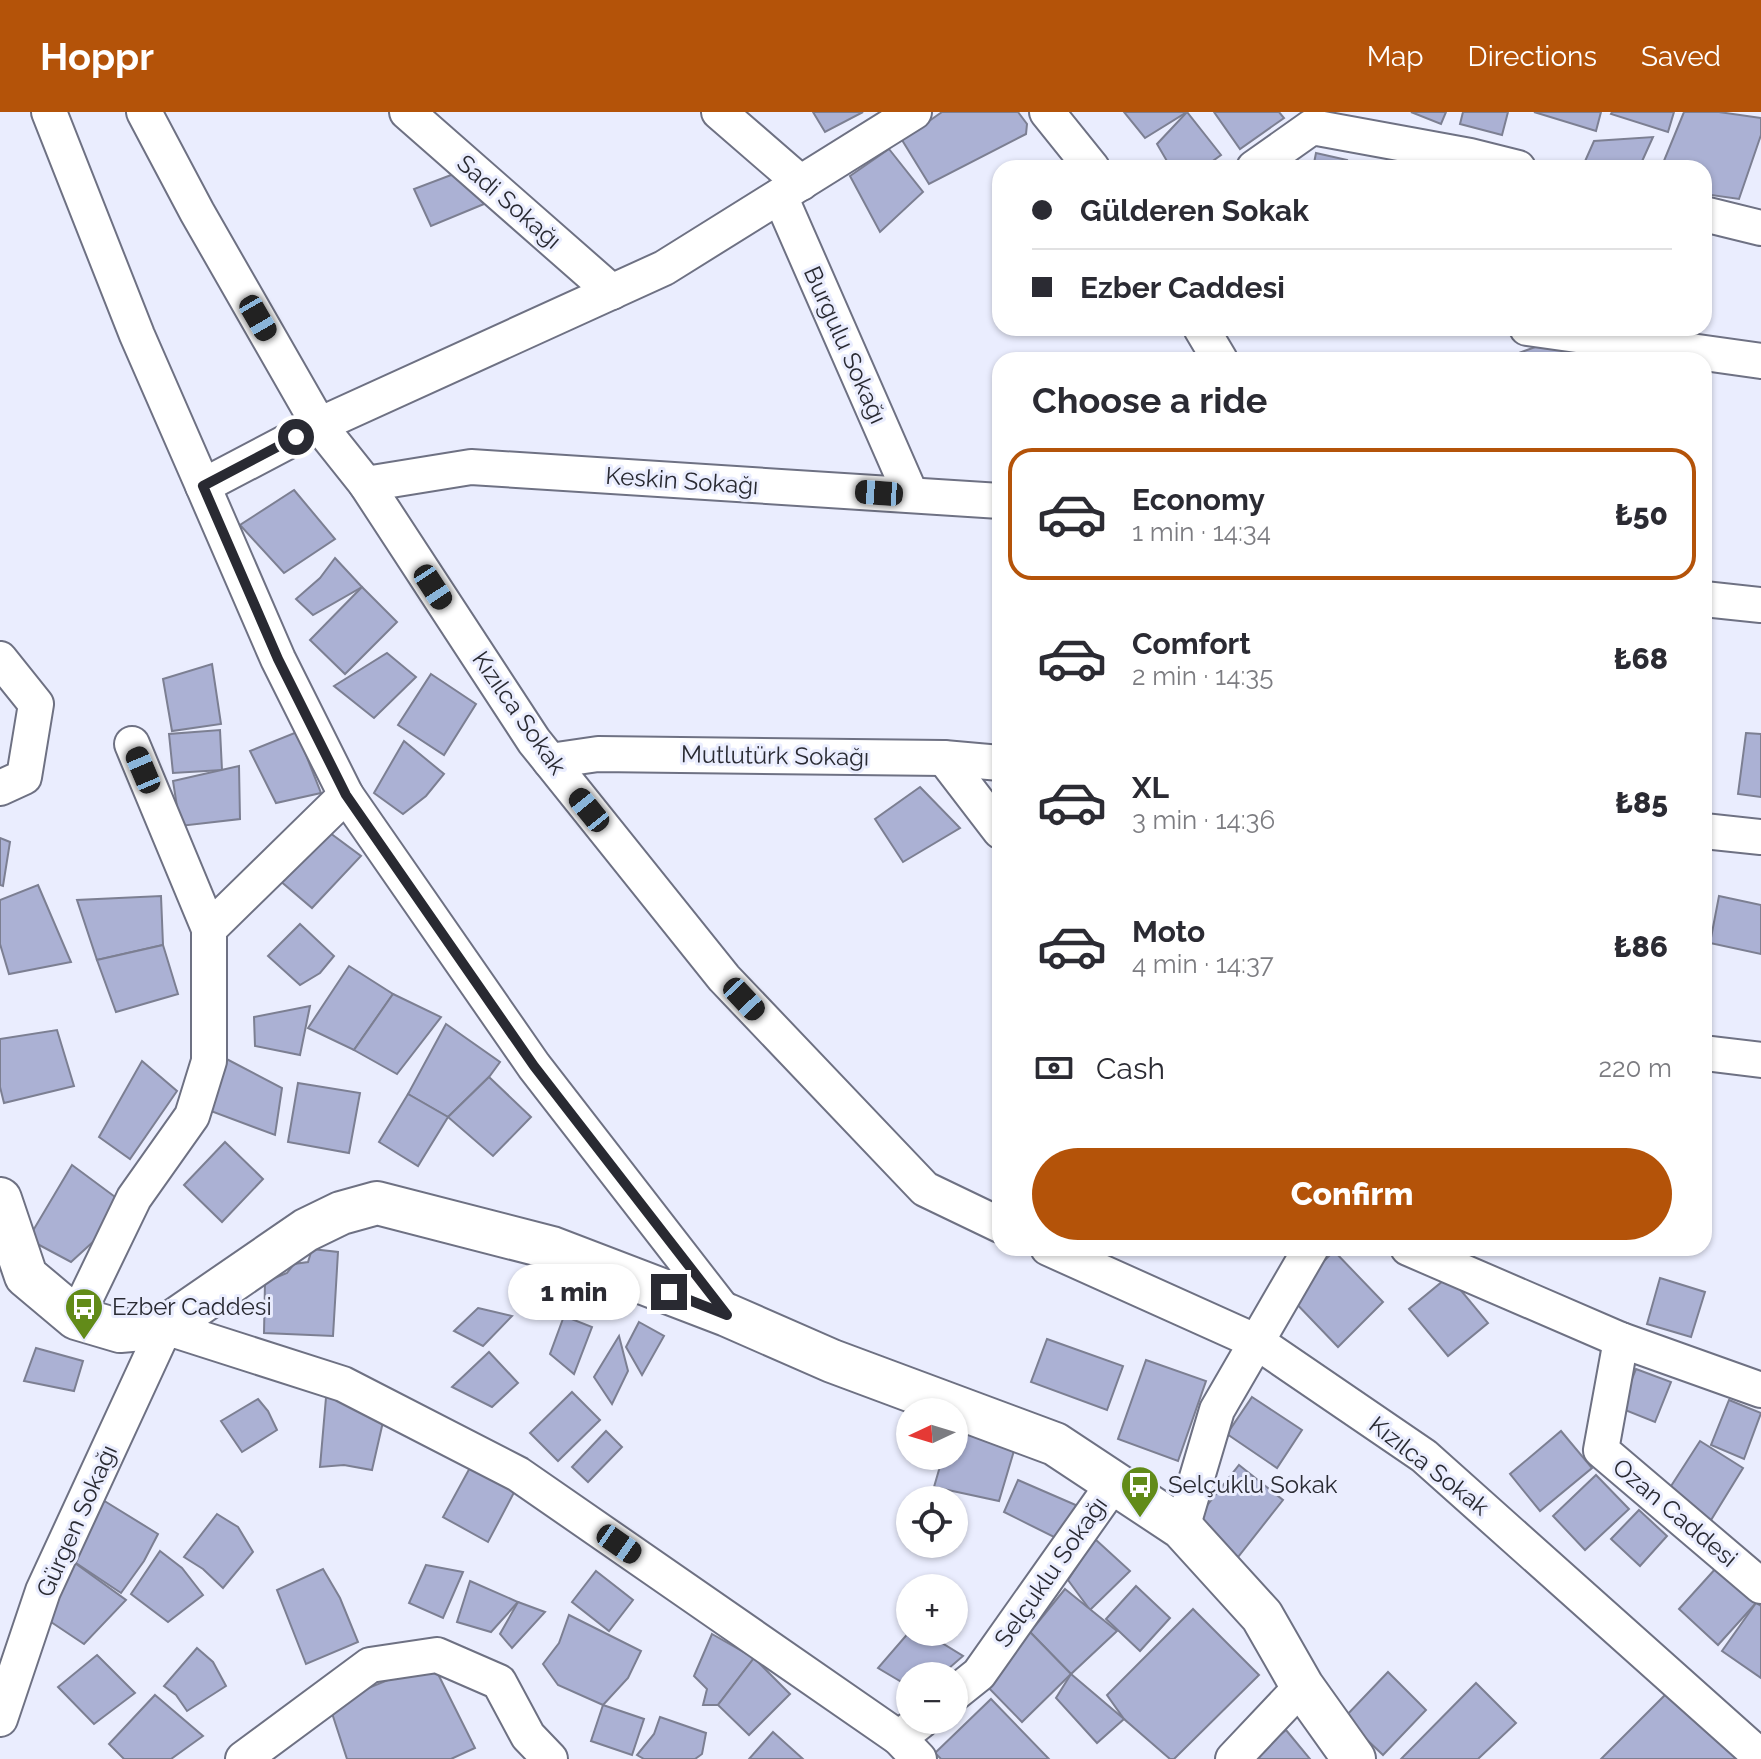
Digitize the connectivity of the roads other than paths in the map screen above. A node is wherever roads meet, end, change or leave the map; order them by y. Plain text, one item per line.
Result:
1 (49, 112) edge
2 (144, 112) edge
3 (407, 112) edge
4 (719, 112) edge
5 (914, 112) edge
6 (1047, 112) edge
7 (1086, 160) edge
8 (1265, 160) edge
9 (1486, 160) edge
10 (791, 189) junction
11 (1712, 216) edge
12 (1761, 228) edge
13 (612, 292) junction
14 (1584, 336) edge
15 (1697, 352) edge
16 (1712, 354) edge
17 (1761, 361) edge
18 (319, 425) junction
19 (366, 484) junction
20 (203, 486) junction
21 (911, 495) junction
22 (992, 500) edge
23 (1712, 600) edge
24 (1761, 605) edge
25 (0, 659) edge
26 (132, 744) dead end
27 (944, 758) junction
28 (550, 761) junction
29 (992, 762) edge
30 (0, 788) edge
31 (346, 795) junction
32 (992, 821) edge
33 (1712, 832) edge
34 (1761, 837) edge
35 (209, 929) junction
36 (1712, 1054) edge
37 (1761, 1060) edge
38 (0, 1199) edge
39 (992, 1221) edge
40 (1066, 1256) edge
41 (1306, 1256) edge
42 (1427, 1256) edge
43 (727, 1315) junction
44 (76, 1318) junction
45 (165, 1327) junction
46 (1621, 1340) junction
47 (1257, 1342) junction
48 (1761, 1390) edge
49 (1114, 1483) junction
50 (1182, 1528) junction
51 (1761, 1586) edge
52 (968, 1683) edge
53 (1302, 1686) junction
54 (0, 1719) edge
55 (913, 1739) edge
56 (537, 1751) edge
57 (1761, 1757) edge
58 (243, 1759) edge
59 (1233, 1759) edge
60 (1354, 1759) edge

1 - 20 street
2 - 18 street, Kızılca Sokak
3 - 13 street, Sadi Sokağı
4 - 10 street
5 - 10 street
6 - 7 street
8 - 9 street
10 - 13 street
10 - 21 street, Burgulu Sokağı
11 - 12 street
13 - 18 street
14 - 15 street
16 - 17 street
18 - 19 street, Kızılca Sokak
18 - 20 street
19 - 21 street, Keskin Sokağı
19 - 28 street, Kızılca Sokak
20 - 31 street
21 - 22 street, Keskin Sokağı
23 - 24 street
25 - 30 street
26 - 35 street
27 - 28 street, Mutlutürk Sokağı
27 - 29 street, Mutlutürk Sokağı
27 - 32 street
28 - 39 street, Kızılca Sokak
31 - 35 street
31 - 43 street
33 - 34 street
35 - 44 street
36 - 37 street
38 - 44 street
40 - 47 street, Kızılca Sokak
41 - 47 street
42 - 46 street
43 - 45 street
43 - 49 street
44 - 45 street
45 - 54 street, Gürgen Sokağı
45 - 55 street
46 - 48 street
46 - 51 street, Ozan Caddesi
47 - 50 street
47 - 57 street, Kızılca Sokak
49 - 50 street
49 - 52 street, Selçuklu Sokağı
50 - 53 street
53 - 59 street
53 - 60 street
56 - 58 street

